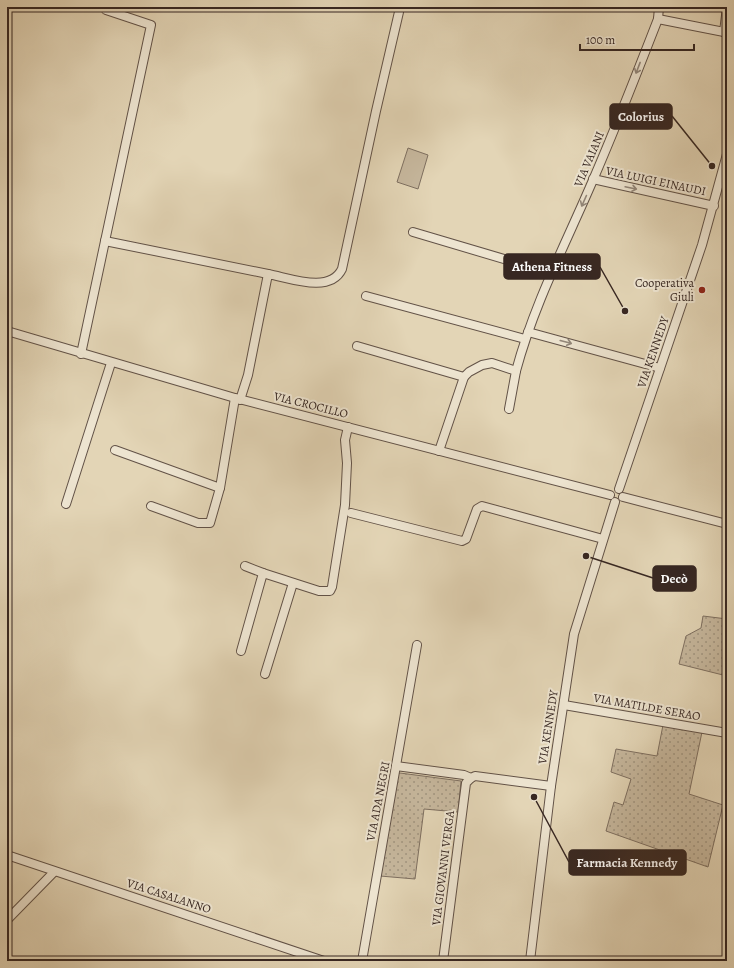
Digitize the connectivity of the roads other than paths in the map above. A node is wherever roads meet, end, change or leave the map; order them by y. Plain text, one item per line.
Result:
1 (398, 7) edge
2 (659, 7) edge
3 (727, 7) edge
4 (106, 10) dead end
5 (658, 19) junction
6 (726, 34) edge
7 (727, 154) edge
8 (593, 179) junction
9 (714, 206) junction
10 (413, 232) dead end
11 (105, 241) junction
12 (551, 273) junction
13 (268, 274) junction
14 (366, 296) dead end
15 (7, 331) edge
16 (526, 335) junction
17 (357, 346) dead end
18 (81, 354) junction
19 (111, 363) junction
20 (660, 368) junction
21 (516, 371) junction
22 (464, 377) junction
23 (238, 399) junction
24 (509, 409) dead end
25 (348, 427) junction
26 (115, 450) dead end
27 (439, 450) junction
28 (220, 488) junction
29 (619, 489) junction
30 (624, 497) junction
31 (613, 498) junction
32 (66, 504) dead end
33 (151, 506) dead end
34 (351, 513) dead end
35 (727, 524) edge
36 (603, 539) junction
37 (245, 566) dead end
38 (263, 573) junction
39 (293, 583) junction
40 (417, 645) dead end
41 (241, 651) dead end
42 (266, 674) dead end
43 (564, 705) junction
44 (727, 733) edge
45 (396, 766) junction
46 (470, 779) junction
47 (551, 786) junction
48 (7, 855) edge
49 (54, 872) junction
50 (7, 920) edge
51 (324, 961) edge
52 (362, 961) edge
53 (443, 961) edge
54 (530, 961) edge

1 - 13 street
2 - 5 street, VIA VAIANI
3 - 6 street
4 - 11 street
5 - 6 street
5 -> 8 street, VIA VAIANI
7 - 9 street, VIA KENNEDY
8 -> 9 street, VIA LUIGI EINAUDI
8 -> 12 street, VIA VAIANI
9 - 20 street, VIA KENNEDY
10 - 12 street
11 - 13 street
11 - 18 street
12 - 16 street, VIA VAIANI
13 - 23 street
14 - 16 street
15 - 18 street, VIA CROCILLO
16 -> 20 street
16 - 21 street, VIA VAIANI
17 - 22 street
18 - 19 street, VIA CROCILLO
19 - 23 street, VIA CROCILLO
19 - 32 street
20 - 29 street, VIA KENNEDY
21 - 22 street
21 - 24 street, VIA VAIANI
22 - 27 street
23 - 25 street, VIA CROCILLO
23 - 28 street
25 - 27 street, VIA CROCILLO
25 - 39 street
26 - 28 street
27 - 31 street, VIA CROCILLO
28 - 33 street
29 - 30 street
29 - 31 street
30 - 31 street
30 - 35 street
31 - 36 street, VIA KENNEDY
34 - 36 street
36 - 43 street, VIA KENNEDY
37 - 38 street
38 - 39 street
38 - 41 street
39 - 42 street
40 - 45 street, VIA ADA NEGRI
43 - 44 street, VIA MATILDE SERAO
43 - 47 street, VIA KENNEDY
45 - 46 street
45 - 52 street, VIA ADA NEGRI
46 - 47 street
46 - 53 street, VIA GIOVANNI VERGA
47 - 54 street, VIA KENNEDY
48 - 49 street, VIA CASALANNO
49 - 50 street
49 - 51 street, VIA CASALANNO

